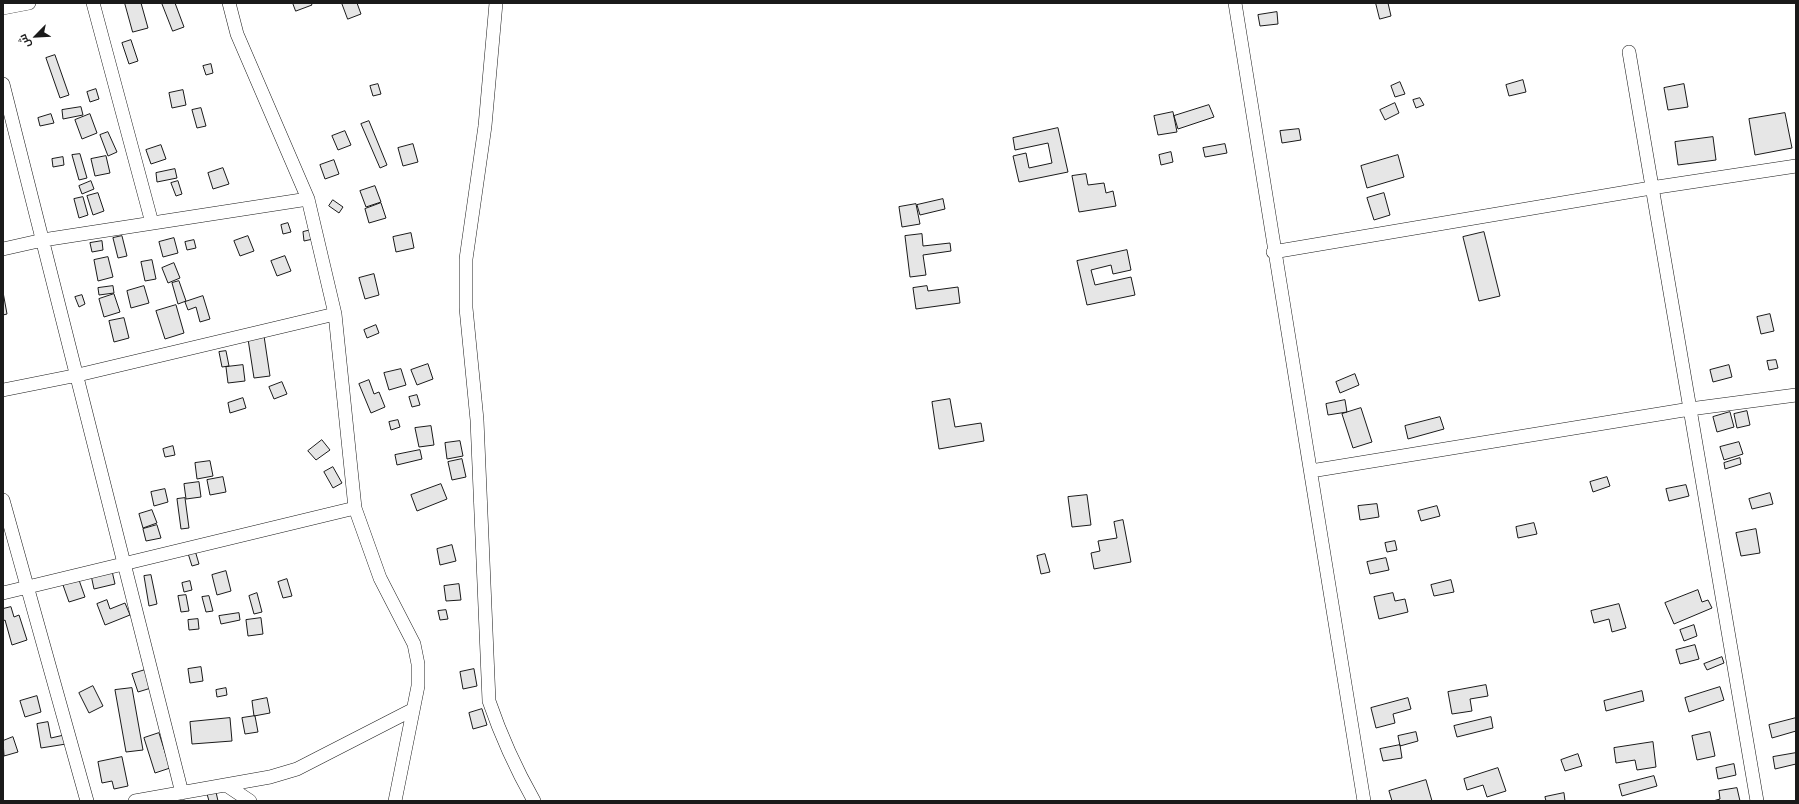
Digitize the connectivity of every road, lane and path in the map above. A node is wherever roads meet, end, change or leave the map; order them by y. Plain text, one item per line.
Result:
1 (29, 3) edge
2 (93, 3) edge
3 (229, 3) edge
4 (496, 3) edge
5 (1235, 3) edge
6 (3, 8) edge
7 (1629, 52) dead end
8 (3, 84) edge
9 (1796, 166) edge
10 (1651, 188) junction
11 (308, 199) junction
12 (152, 223) junction
13 (43, 240) junction
14 (3, 248) edge
15 (1273, 252) junction
16 (335, 314) junction
17 (78, 375) junction
18 (3, 390) edge
19 (1796, 395) edge
20 (1690, 409) junction
21 (1311, 471) junction
22 (3, 500) edge
23 (355, 508) junction
24 (124, 563) junction
25 (27, 588) junction
26 (3, 593) edge
27 (412, 710) junction
28 (226, 785) junction
29 (182, 793) junction
30 (87, 801) edge
31 (135, 801) edge
32 (250, 801) edge
33 (395, 801) edge
34 (534, 801) edge
35 (1364, 801) edge
36 (1757, 801) edge

1 - 6 street
2 - 12 street
3 - 11 street
4 - 34 street
5 - 15 street
7 - 10 street
8 - 13 street
9 - 10 street
10 - 15 street
10 - 20 street
11 - 12 street
11 - 16 street
12 - 13 street
13 - 14 street
13 - 17 street
15 - 21 street
16 - 17 street
16 - 23 street
17 - 18 street
17 - 24 street
19 - 20 street
20 - 21 street
20 - 36 street
21 - 35 street
22 - 25 street
23 - 24 street
23 - 27 street
24 - 25 street
24 - 29 street
25 - 26 street
25 - 30 street
27 - 28 street
27 - 33 street
28 - 29 street
28 - 32 street
29 - 31 street

